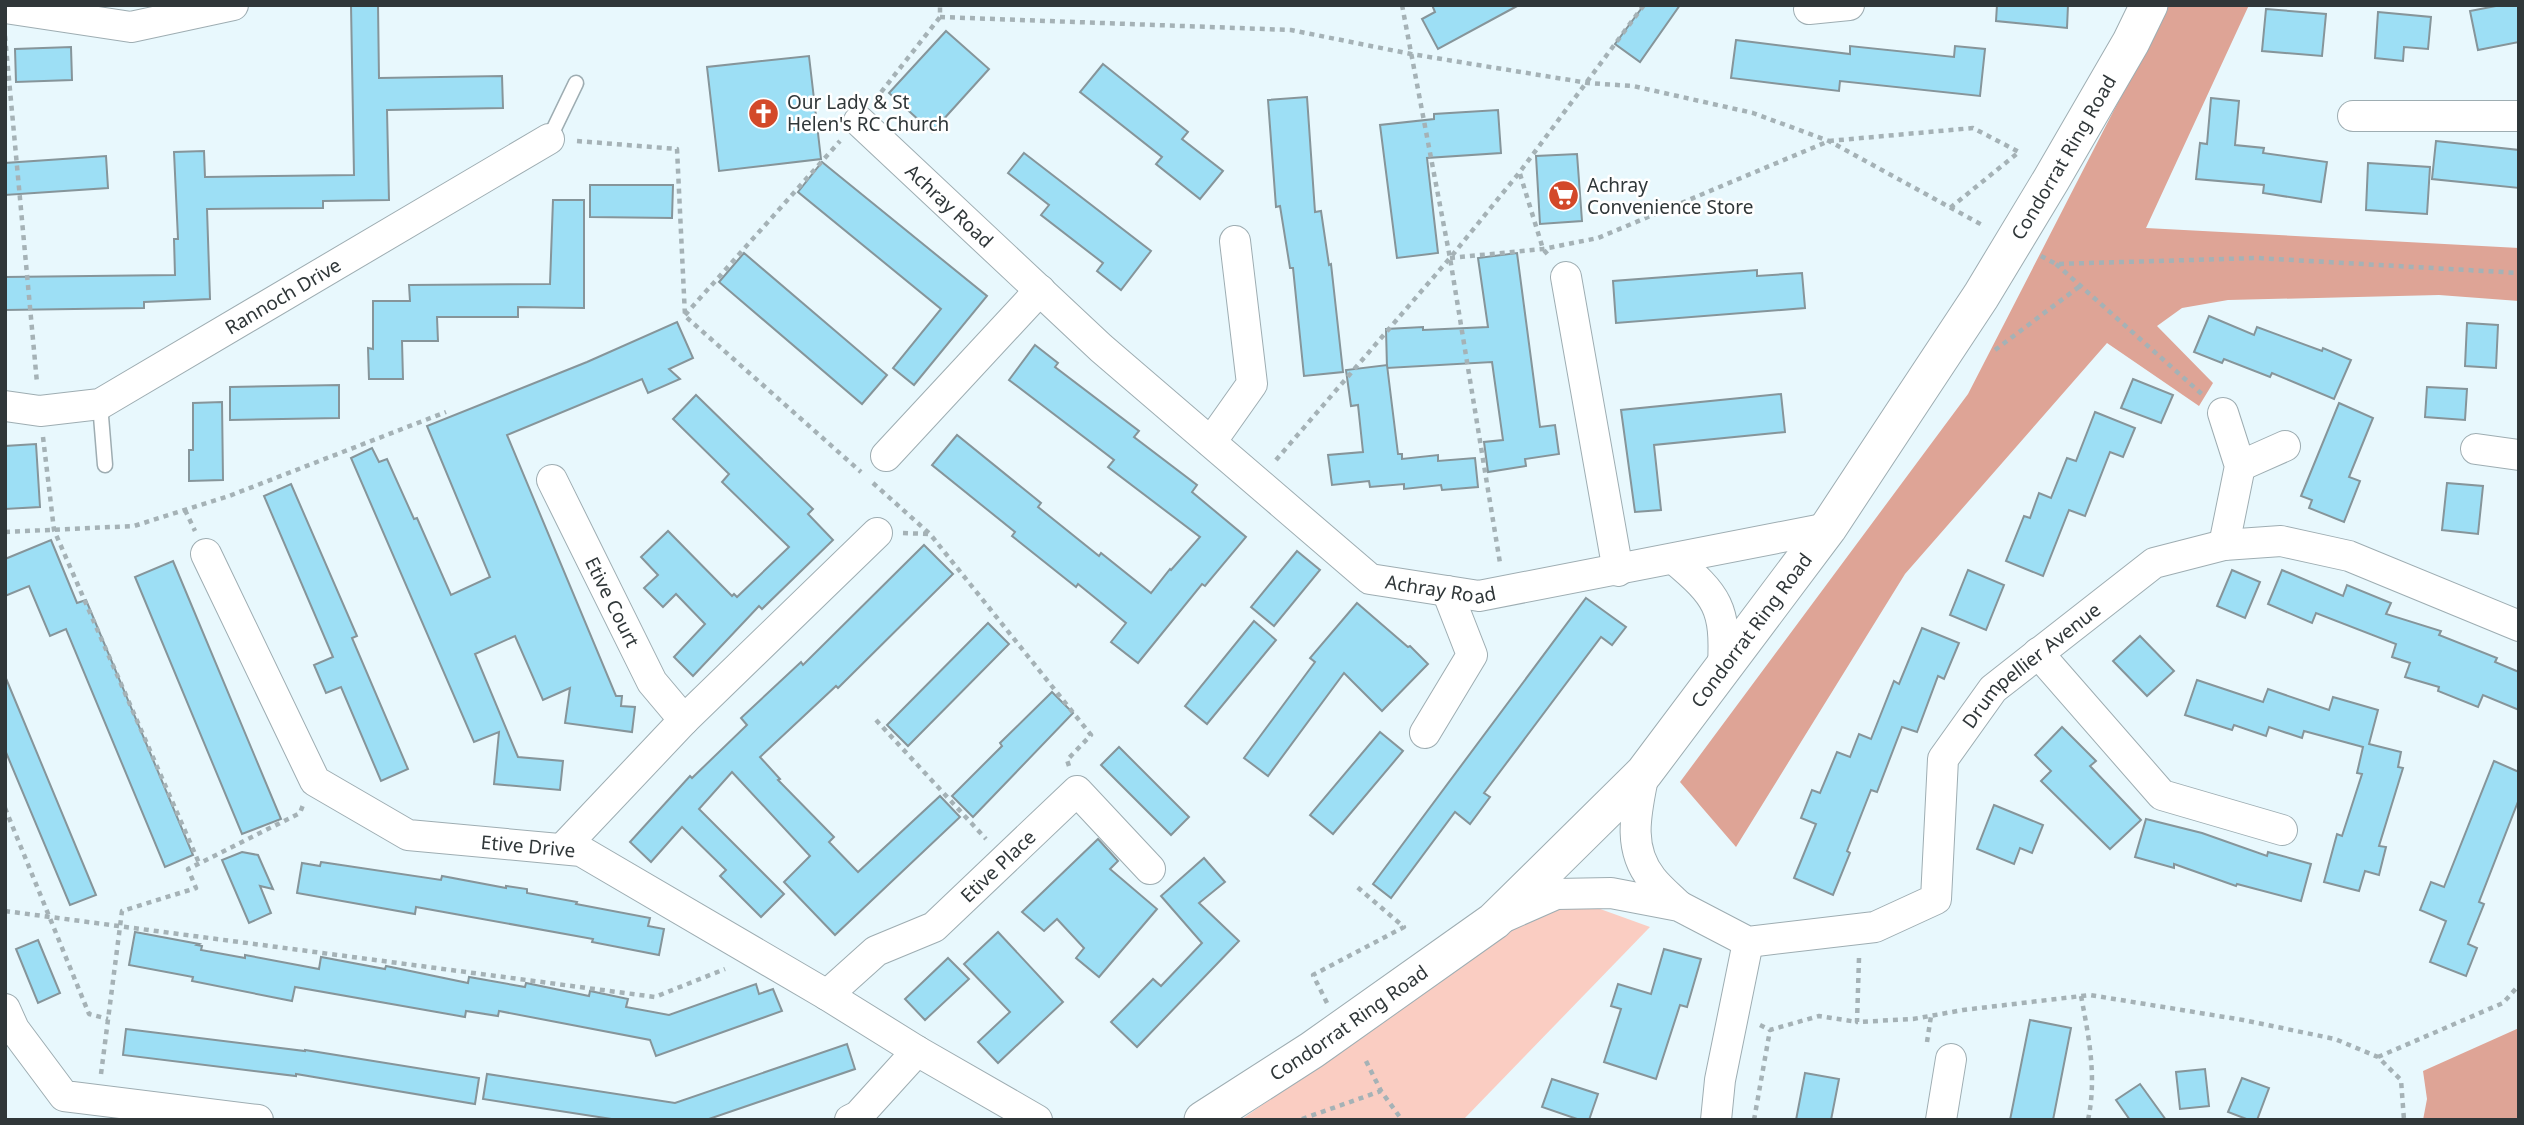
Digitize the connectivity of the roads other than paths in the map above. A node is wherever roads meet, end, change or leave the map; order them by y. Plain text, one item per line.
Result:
1 (233, 5) edge
2 (1849, 5) edge
3 (2149, 5) edge
4 (5, 8) edge
5 (1809, 9) dead end
6 (576, 83) dead end
7 (2353, 116) dead end
8 (2519, 116) edge
9 (859, 121) road end
10 (549, 139) joint
11 (1235, 241) dead end
12 (1566, 277) road end
13 (1040, 290) junction
14 (100, 404) junction
15 (5, 406) edge
16 (2223, 413) road end
17 (1212, 442) junction
18 (2285, 446) dead end
19 (2476, 449) dead end
20 (2519, 455) edge
21 (887, 456) dead end
22 (105, 465) dead end
23 (2240, 466) junction
24 (552, 480) dead end
25 (1828, 528) junction
26 (877, 533) dead end
27 (2224, 545) junction
28 (206, 554) dead end
29 (1674, 559) junction
30 (1618, 571) junction
31 (1447, 591) junction
32 (2517, 617) edge
33 (2038, 653) junction
34 (1723, 666) junction
35 (684, 720) junction
36 (1425, 733) dead end
37 (1644, 773) junction
38 (2282, 830) dead end
39 (562, 849) junction
40 (1150, 869) dead end
41 (1679, 906) junction
42 (1494, 921) junction
43 (1748, 942) junction
44 (827, 995) junction
45 (5, 1009) edge
46 (917, 1051) junction
47 (1951, 1059) dead end
48 (1027, 1117) edge
49 (258, 1120) edge
50 (850, 1120) edge
51 (1203, 1120) edge
52 (1716, 1120) edge
53 (1941, 1120) edge

1 - 4 street
2 - 5 street
3 - 25 street, Condorrat Ring Road
6 - 10 lane
7 - 8 street
9 - 13 street, Achray Road
10 - 14 street, Rannoch Drive
11 - 17 street
12 - 30 street
13 - 17 street, Achray Road
13 - 21 street
14 - 15 street, Rannoch Drive
14 - 22 lane
16 - 23 street
17 - 31 street, Achray Road
18 - 23 street
19 - 20 street
23 - 27 street
24 - 35 street, Etive Court
25 - 29 street, Achray Road
25 - 34 street, Condorrat Ring Road
26 - 35 street
27 - 32 street, Drumpellier Avenue
27 - 33 street, Drumpellier Avenue
28 - 39 street, Etive Drive
29 - 30 street, Achray Road
29 - 34 street
30 - 31 street, Achray Road
31 - 36 street
33 - 38 street
33 - 43 street, Drumpellier Avenue
34 - 37 street, Condorrat Ring Road
35 - 39 street
37 - 41 street
37 - 42 street, Condorrat Ring Road
39 - 44 street, Etive Drive
40 - 44 street, Etive Place
41 - 42 street
41 - 43 street
42 - 51 street, Condorrat Ring Road
43 - 52 street
44 - 46 street, Etive Drive
45 - 49 street
46 - 48 street, Etive Drive
46 - 50 street
47 - 53 street

